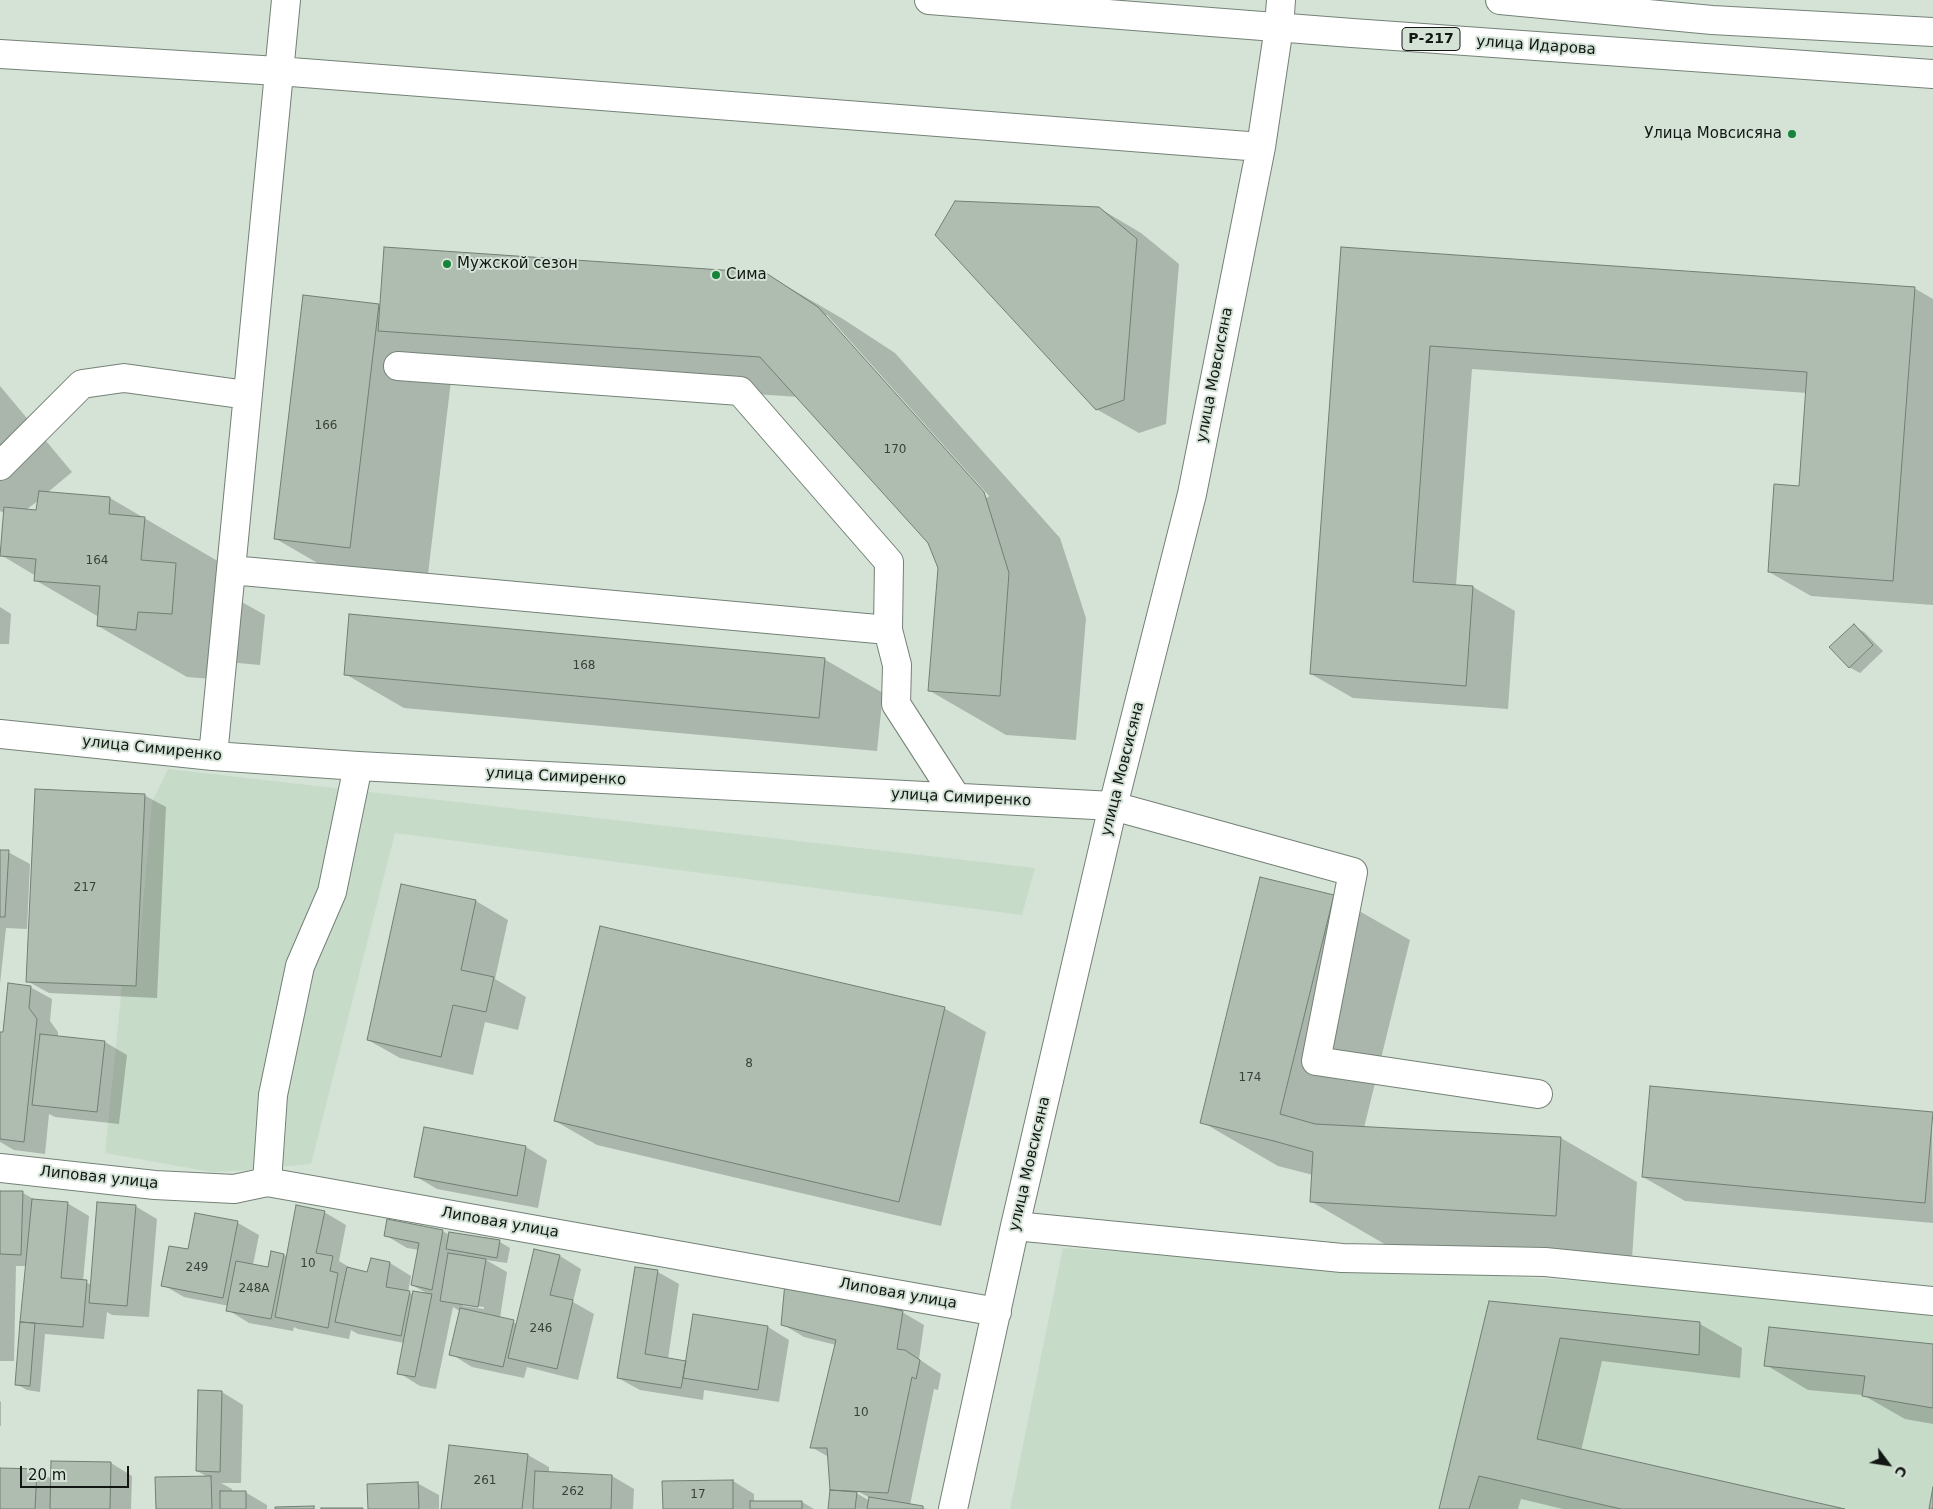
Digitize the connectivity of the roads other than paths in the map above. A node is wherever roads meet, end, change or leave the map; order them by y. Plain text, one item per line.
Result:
1 (286, 0) edge
2 (929, 0) edge
3 (1281, 0) edge
4 (1500, 0) edge
5 (1279, 27) junction
6 (1933, 32) edge
7 (0, 54) edge
8 (278, 71) junction
9 (1933, 74) edge
10 (1262, 146) junction
11 (398, 366) dead end
12 (247, 396) junction
13 (0, 466) edge
14 (231, 570) junction
15 (888, 630) junction
16 (0, 734) edge
17 (213, 756) junction
18 (358, 766) junction
19 (956, 797) junction
20 (1113, 806) junction
21 (1538, 1094) dead end
22 (0, 1168) edge
23 (267, 1182) junction
24 (1015, 1226) junction
25 (1933, 1301) edge
26 (997, 1312) junction
27 (953, 1509) edge

1 - 8 street
2 - 5 street, улица Идарова / Р-217
3 - 5 street, улица Мовсисяна
4 - 6 street
5 - 9 street, улица Идарова / Р-217
5 - 10 street, улица Мовсисяна
7 - 8 street
8 - 10 street
8 - 12 street
10 - 20 street, улица Мовсисяна
11 - 15 street
12 - 13 street
12 - 14 street
14 - 15 street
14 - 17 street
15 - 19 street
16 - 17 street, улица Симиренко
17 - 18 street, улица Симиренко
18 - 19 street, улица Симиренко
18 - 23 street
19 - 20 street, улица Симиренко
20 - 21 street, улица Симиренко
20 - 24 street, улица Мовсисяна
22 - 23 street, Липовая улица
23 - 26 street, Липовая улица
24 - 25 street
24 - 26 street, улица Мовсисяна
26 - 27 street, улица Мовсисяна

